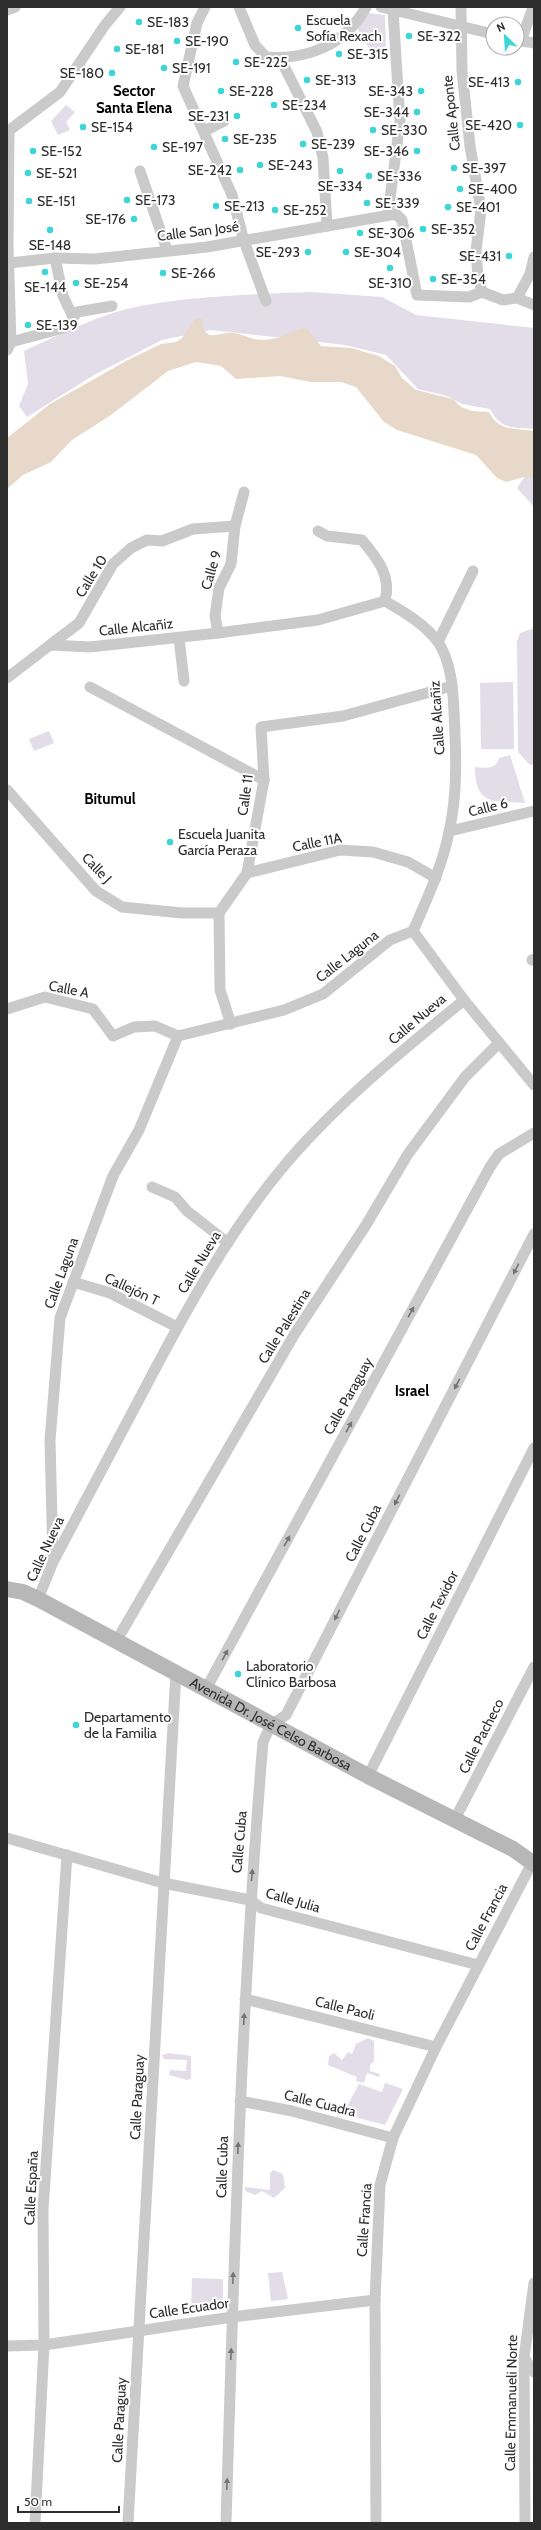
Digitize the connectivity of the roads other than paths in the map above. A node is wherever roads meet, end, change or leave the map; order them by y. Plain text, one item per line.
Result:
1 (15, 7) edge
2 (120, 7) edge
3 (205, 7) edge
4 (239, 7) edge
5 (366, 7) edge
6 (461, 7) edge
7 (533, 7) edge
8 (386, 8) edge
9 (7, 10) edge
10 (461, 26) junction
11 (525, 26) edge
12 (485, 32) edge
13 (280, 58) junction
14 (224, 121) dead end
15 (204, 131) junction
16 (8, 132) edge
17 (140, 171) dead end
18 (388, 214) junction
19 (327, 226) junction
20 (244, 241) junction
21 (167, 250) junction
22 (534, 257) edge
23 (55, 258) junction
24 (9, 263) junction
25 (482, 292) junction
26 (517, 298) junction
27 (266, 301) dead end
28 (112, 306) dead end
29 (534, 306) edge
30 (73, 317) junction
31 (9, 346) edge
32 (244, 492) dead end
33 (235, 526) junction
34 (318, 531) dead end
35 (473, 571) dead end
36 (385, 601) junction
37 (218, 633) junction
38 (180, 638) junction
39 (438, 642) junction
40 (50, 645) junction
41 (7, 678) edge
42 (184, 680) dead end
43 (452, 686) junction
44 (90, 687) dead end
45 (264, 780) junction
46 (7, 790) edge
47 (534, 811) edge
48 (450, 831) junction
49 (247, 873) junction
50 (436, 878) junction
51 (219, 913) junction
52 (413, 931) junction
53 (464, 1000) junction
54 (7, 1008) edge
55 (231, 1024) junction
56 (178, 1036) junction
57 (499, 1043) junction
58 (534, 1085) edge
59 (534, 1133) edge
60 (152, 1187) dead end
61 (534, 1234) edge
62 (228, 1243) junction
63 (73, 1282) junction
64 (177, 1327) junction
65 (534, 1448) edge
66 (53, 1562) junction
67 (7, 1589) edge
68 (38, 1599) junction
69 (117, 1640) junction
70 (534, 1667) edge
71 (176, 1672) junction
72 (206, 1689) junction
73 (271, 1725) junction
74 (368, 1776) junction
75 (455, 1819) junction
76 (7, 1838) edge
77 (66, 1855) junction
78 (534, 1863) edge
79 (163, 1884) junction
80 (250, 1900) junction
81 (478, 1965) junction
82 (245, 1999) junction
83 (436, 2047) junction
84 (240, 2101) junction
85 (392, 2138) junction
86 (534, 2283) edge
87 (375, 2300) junction
88 (232, 2317) junction
89 (139, 2331) junction
90 (44, 2345) junction
91 (7, 2346) edge
92 (524, 2358) junction
93 (534, 2372) edge
94 (35, 2523) edge
95 (128, 2523) edge
96 (226, 2523) edge
97 (376, 2523) edge
98 (525, 2523) edge

1 - 9 street
2 - 16 street
3 - 15 street
4 - 13 street
5 - 13 street
6 - 10 street, Calle Aponte
7 - 11 street
8 - 10 street
8 - 18 street
10 - 12 street
10 - 25 street, Calle Aponte
13 - 19 street
14 - 15 street
15 - 20 street
16 - 24 street
17 - 21 street
18 - 19 street, Calle San José
18 - 25 street
19 - 20 street, Calle San José
20 - 21 street, Calle San José
20 - 27 street
21 - 23 street, Calle San José
22 - 26 street
23 - 24 street, Calle San José
23 - 30 street
24 - 31 street
25 - 26 street
26 - 29 street
28 - 30 street
30 - 31 street
32 - 33 street, Calle 9
33 - 37 street, Calle 9
33 - 40 street, Calle 10
34 - 36 street
35 - 39 street
36 - 37 street, Calle Alcañiz
36 - 39 street, Calle Alcañiz
37 - 38 street, Calle Alcañiz
38 - 40 street, Calle Alcañiz
38 - 42 street
39 - 43 street, Calle Alcañiz
40 - 41 street
43 - 45 street, Calle 11
43 - 48 street, Calle Alcañiz
44 - 45 street
45 - 49 street, Calle 11
46 - 51 street, Calle J
47 - 48 street, Calle 6
48 - 50 street, Calle Alcañiz
49 - 50 street, Calle 11A
49 - 51 street, Calle 11
50 - 52 street, Calle Alcañiz
51 - 55 street
52 - 53 street
52 - 55 street, Calle Laguna
53 - 57 street
53 - 62 street, Calle Nueva
54 - 56 street, Calle A
55 - 56 street
56 - 63 street, Calle Laguna
57 - 58 street
57 - 69 street, Calle Palestina
72 -> 59 street, Calle Paraguay
60 - 62 street
61 -> 73 street, Calle Cuba
62 - 64 street, Calle Nueva
63 - 64 street, Callejón T
63 - 66 street, Calle Laguna
64 - 66 street, Calle Nueva
65 - 74 street, Calle Texidor
66 - 68 street, Calle Nueva
67 - 68 main road, Avenida Dr. José Celso Barbosa
68 - 69 main road, Avenida Dr. José Celso Barbosa
69 - 71 main road, Avenida Dr. José Celso Barbosa
70 - 75 street, Calle Pacheco
71 - 72 main road, Avenida Dr. José Celso Barbosa
71 - 79 street, Calle Paraguay
72 - 73 main road, Avenida Dr. José Celso Barbosa
73 - 74 main road, Avenida Dr. José Celso Barbosa
80 -> 73 street, Calle Cuba
74 - 75 main road, Avenida Dr. José Celso Barbosa
75 - 78 main road, Avenida Dr. José Celso Barbosa
76 - 77 street, Calle Julia
77 - 79 street, Calle Julia
77 - 90 street, Calle España
78 - 81 street, Calle Francia
79 - 80 street, Calle Julia
79 - 89 street, Calle Paraguay
80 - 81 street, Calle Julia
80 - 82 street, Calle Cuba
81 - 83 street, Calle Francia
82 - 83 street, Calle Paoli
84 -> 82 street, Calle Cuba
83 - 85 street, Calle Francia
84 - 85 street, Calle Cuadra
88 -> 84 street, Calle Cuba
85 - 87 street, Calle Francia
86 - 92 street, Calle Emmanueli Norte
87 - 88 street, Calle Ecuador
87 - 97 street, Calle Francia
88 - 89 street, Calle Ecuador
96 -> 88 street, Calle Cuba
89 - 90 street, Calle Ecuador
89 - 95 street, Calle Paraguay
90 - 91 street, Calle Ecuador
90 - 94 street, Calle España
92 - 93 street
92 - 98 street, Calle Emmanueli Norte

